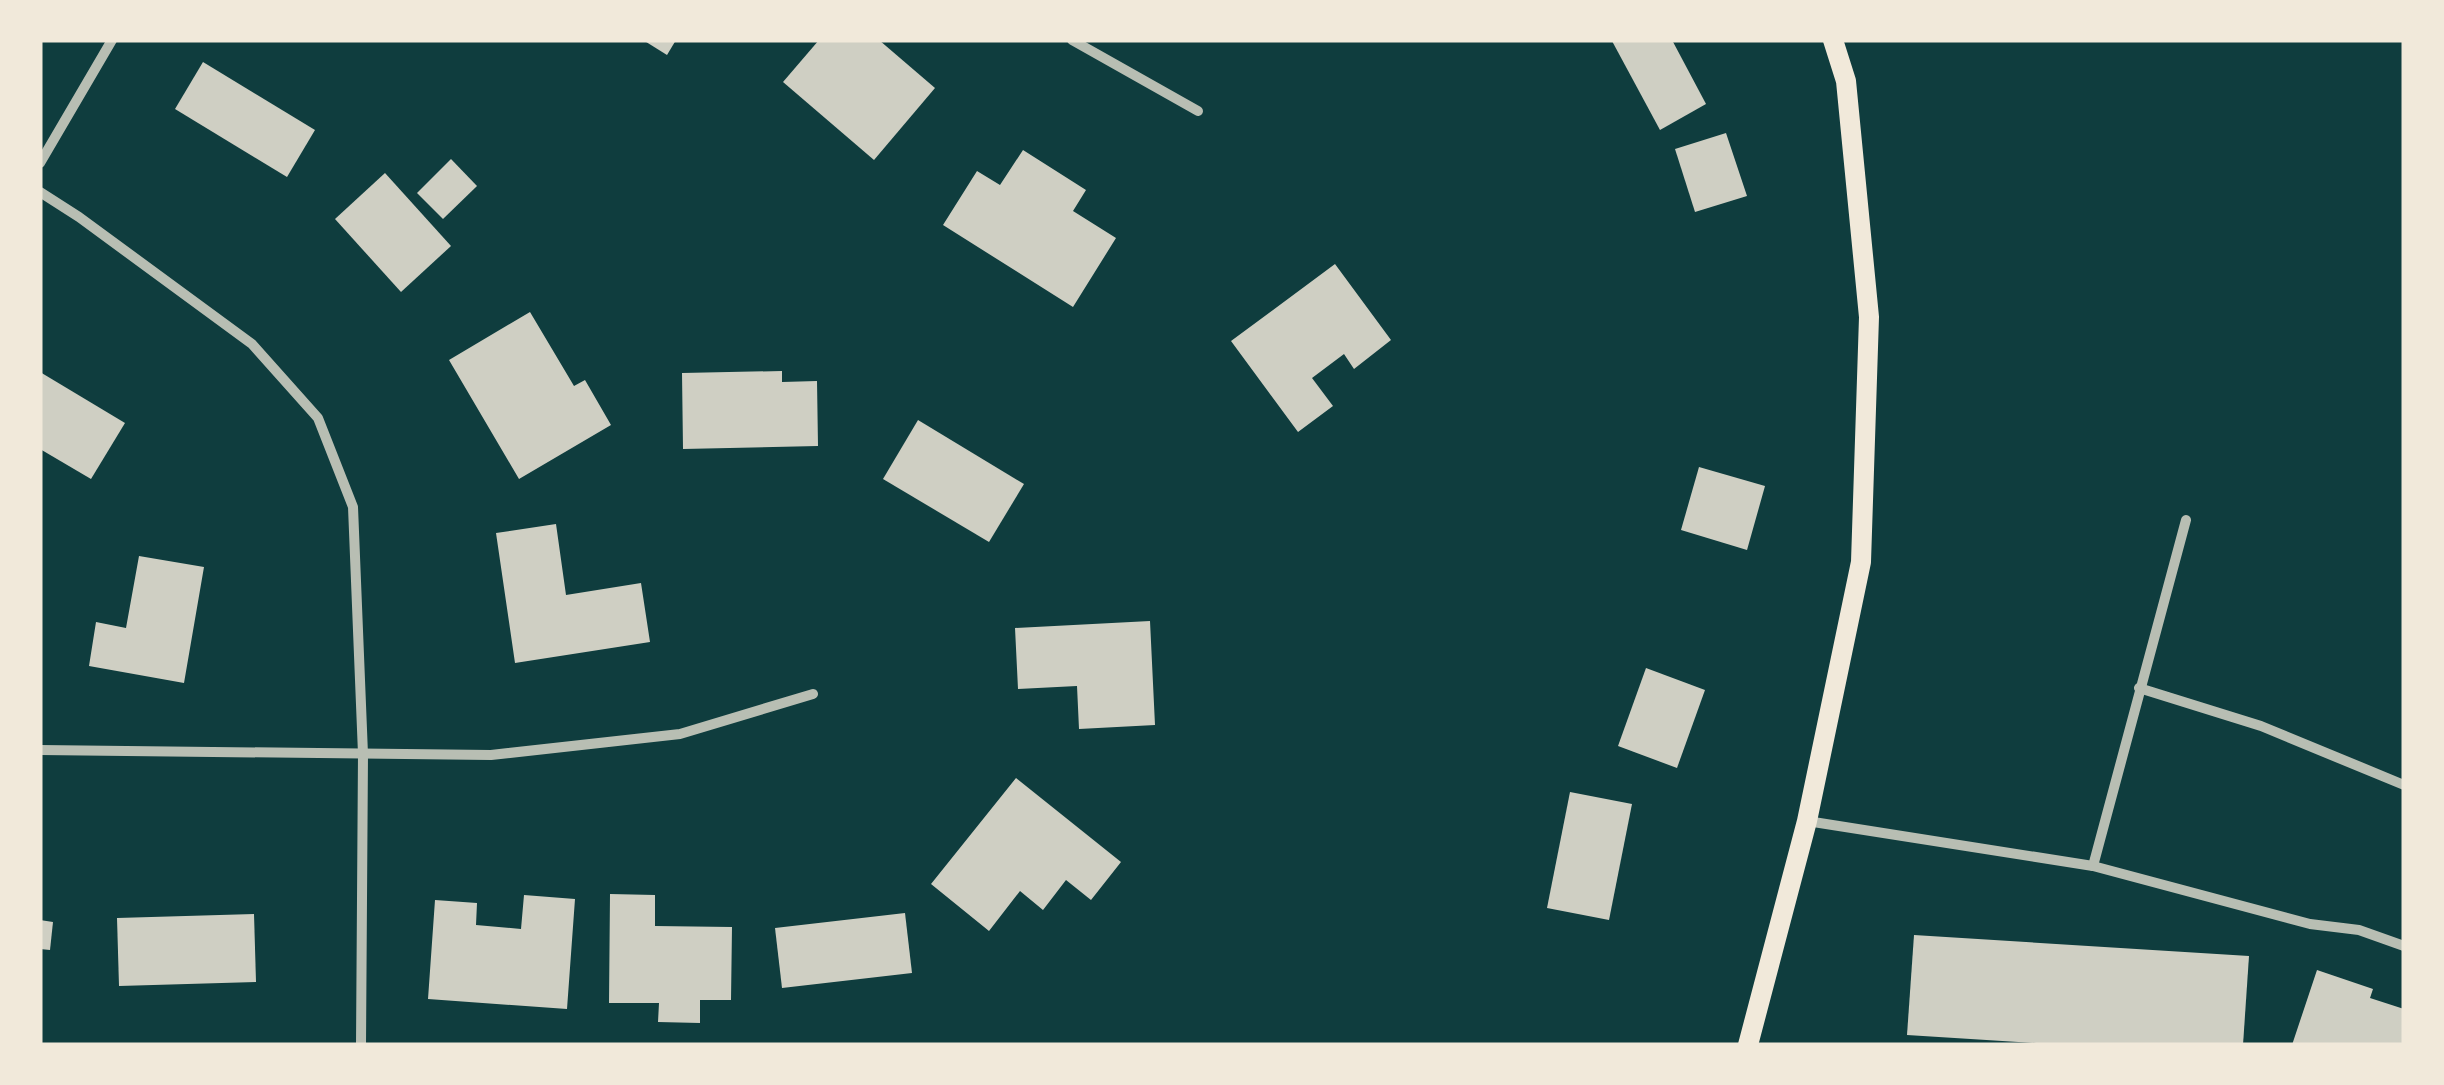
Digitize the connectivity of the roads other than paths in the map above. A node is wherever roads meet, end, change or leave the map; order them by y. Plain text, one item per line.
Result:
1 (112, 40) edge
2 (1072, 40) edge
3 (1834, 40) edge
4 (1198, 111) dead end
5 (40, 164) edge
6 (40, 192) edge
7 (2186, 520) dead end
8 (2139, 688) junction
9 (812, 694) dead end
10 (40, 750) edge
11 (363, 754) junction
12 (2404, 785) edge
13 (1807, 821) junction
14 (2093, 866) junction
15 (2404, 946) edge
16 (361, 1045) edge
17 (1748, 1045) edge

1 - 5 street
2 - 4 street
3 - 13 main road
6 - 11 street
7 - 8 street
8 - 12 street
8 - 14 street
9 - 11 street
10 - 11 street
11 - 16 street
13 - 14 street
13 - 17 main road
14 - 15 street

